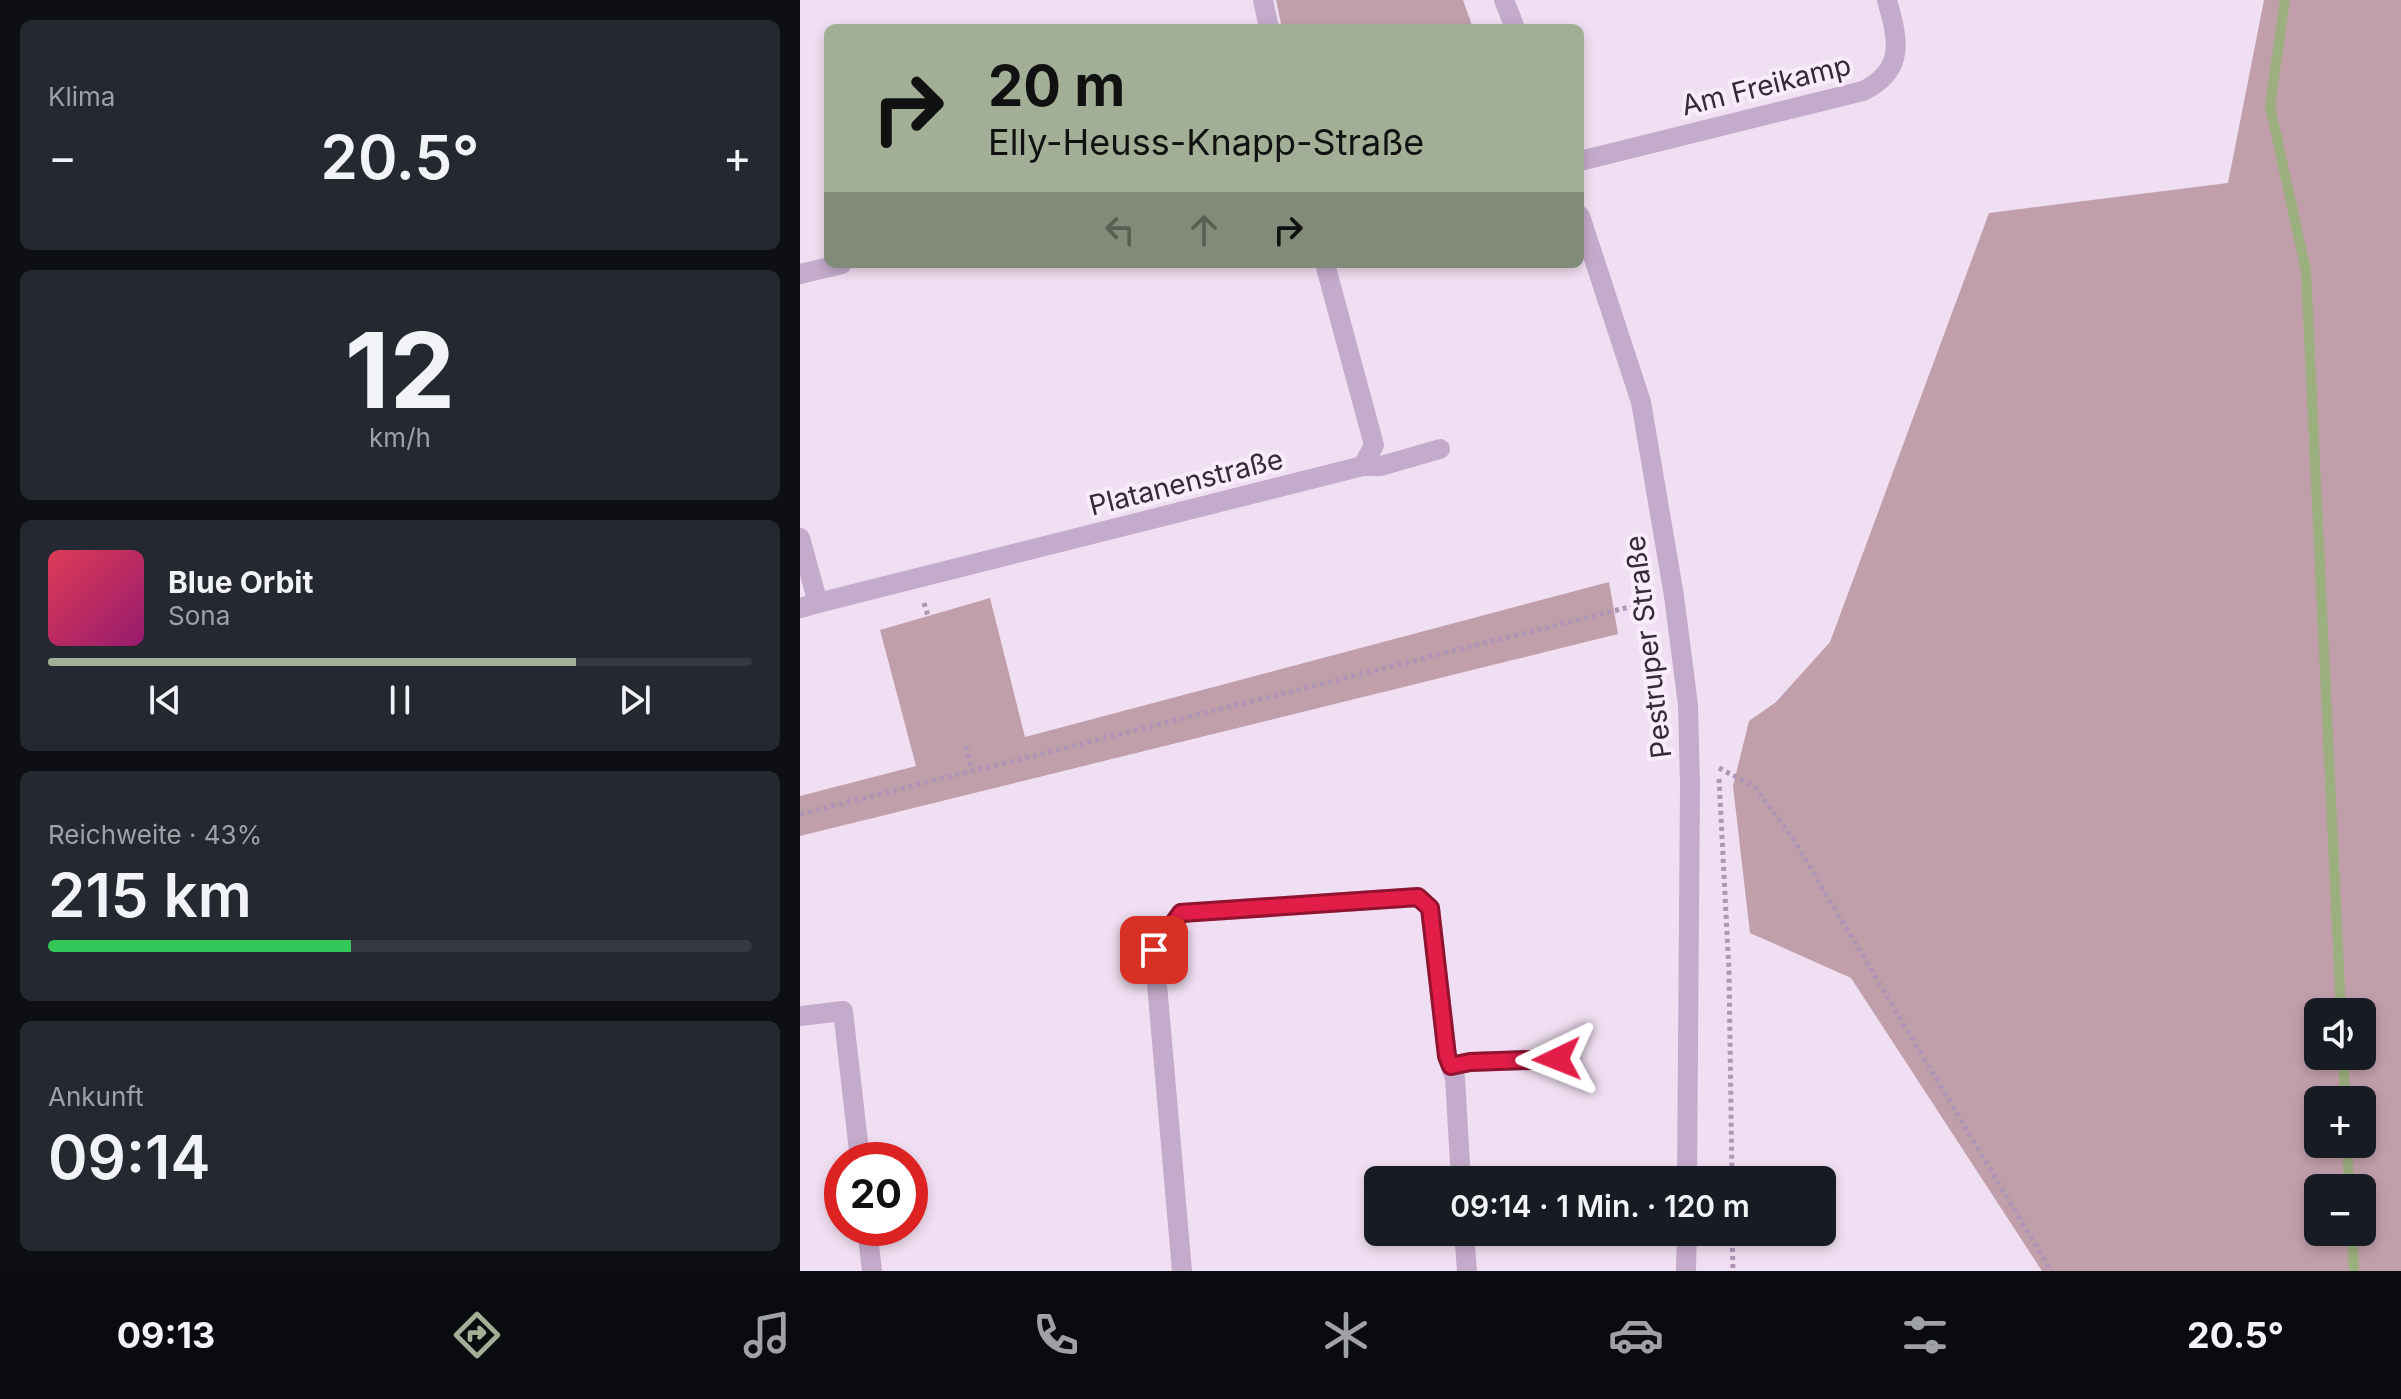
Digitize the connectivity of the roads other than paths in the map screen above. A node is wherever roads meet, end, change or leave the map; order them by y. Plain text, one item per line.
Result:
1 (1263, 0) edge
2 (1504, 0) edge
3 (1887, 0) edge
4 (1268, 24) edge
5 (1513, 24) edge
6 (1584, 160) edge
7 (1584, 228) edge
8 (825, 268) edge
9 (1326, 268) edge
10 (800, 274) edge
11 (1440, 449) dead end
12 (1363, 466) junction
13 (800, 538) edge
14 (809, 606) edge
15 (800, 1016) edge
16 (1557, 1059) dead end
17 (1451, 1066) junction
18 (858, 1142) edge
19 (1460, 1166) edge
20 (1687, 1166) edge
21 (869, 1246) edge
22 (1465, 1246) edge
23 (1687, 1246) edge
24 (872, 1271) edge
25 (1182, 1271) edge
26 (1467, 1271) edge
27 (1686, 1271) edge

1 - 4 street
2 - 5 street
3 - 6 street, Am Freikamp
7 - 20 street, Pestruper Straße
8 - 10 street
9 - 12 street
11 - 12 street, Platanenstraße
12 - 14 street, Platanenstraße
13 - 14 street
15 - 18 street
16 - 17 street
17 - 19 street
17 - 25 street
21 - 24 street
22 - 26 street
23 - 27 street

